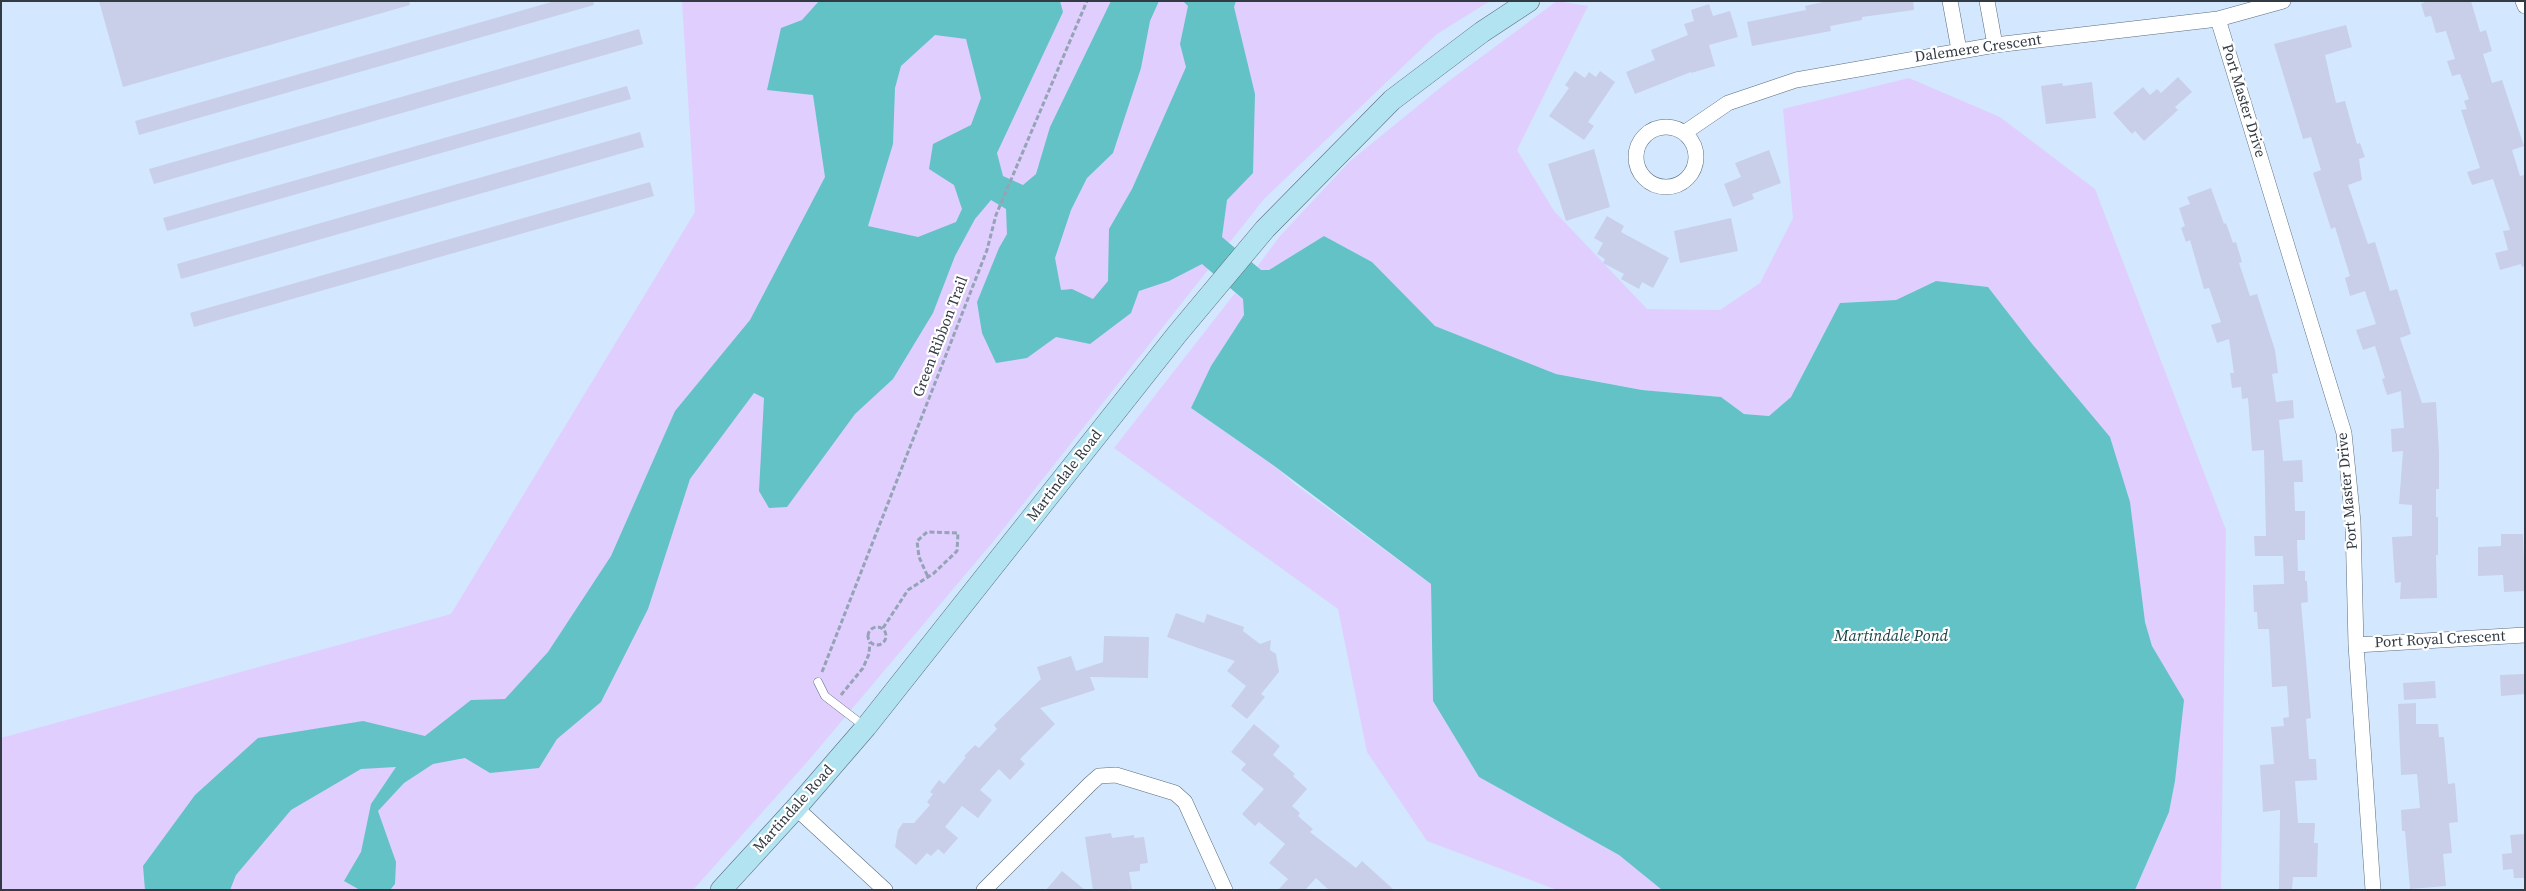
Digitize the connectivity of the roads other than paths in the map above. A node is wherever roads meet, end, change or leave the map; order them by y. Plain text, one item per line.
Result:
1 (1528, 1) edge
2 (1950, 1) edge
3 (1987, 1) edge
4 (2283, 1) edge
5 (2523, 1) edge
6 (2525, 6) edge
7 (2218, 19) junction
8 (1995, 45) junction
9 (1958, 50) junction
10 (1684, 132) junction
11 (2525, 635) edge
12 (2356, 645) junction
13 (818, 682) road end
14 (866, 727) junction
15 (796, 808) junction
16 (721, 890) edge
17 (885, 890) edge
18 (984, 890) edge
19 (1225, 890) edge
20 (2373, 890) edge

1 - 14 main road, Martindale Road
2 - 9 street
3 - 8 street
4 - 7 street, Dalemere Crescent
5 - 6 street
7 - 8 street, Dalemere Crescent
7 - 12 street, Port Master Drive
8 - 9 street, Dalemere Crescent
9 - 10 street, Dalemere Crescent
10 - 10 street
11 - 12 street, Port Royal Crescent
12 - 20 street, Port Master Drive
13 - 14 lane
14 - 15 main road, Martindale Road
15 - 16 main road, Martindale Road
15 - 17 street
18 - 19 street

